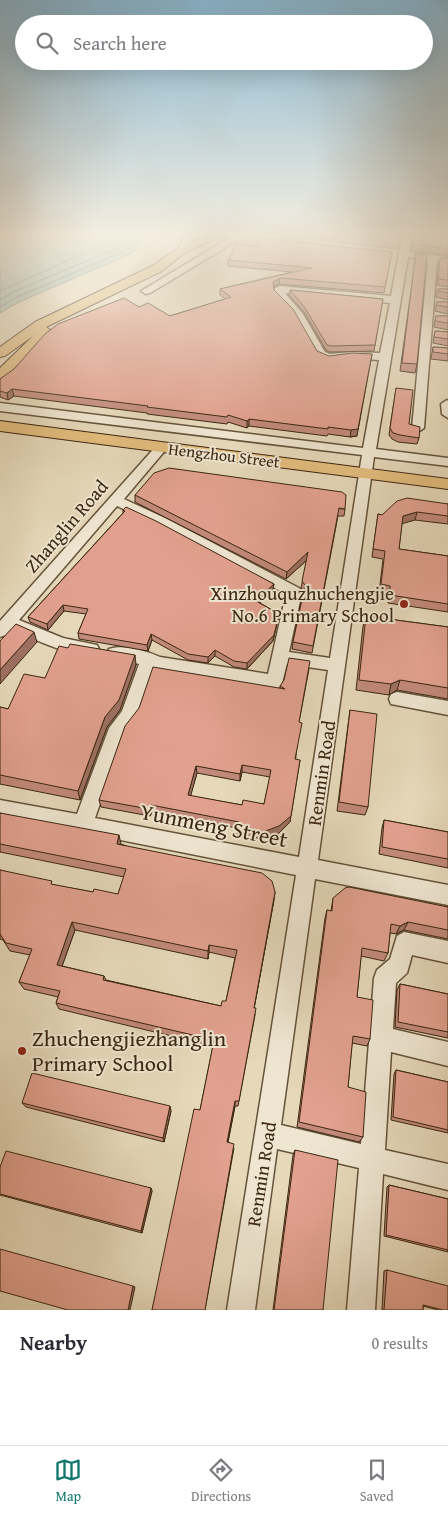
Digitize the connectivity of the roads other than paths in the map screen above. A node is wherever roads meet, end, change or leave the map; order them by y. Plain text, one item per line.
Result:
1 (96, 298) edge
2 (283, 298) edge
3 (376, 298) edge
4 (434, 298) edge
5 (396, 300) joint
6 (60, 316) junction
7 (428, 316) junction
8 (441, 318) edge
9 (426, 332) junction
10 (441, 334) edge
11 (425, 348) junction
12 (440, 349) edge
13 (0, 353) edge
14 (386, 358) junction
15 (0, 375) edge
16 (0, 407) edge
17 (0, 417) edge
18 (0, 426) edge
19 (418, 428) edge
20 (162, 447) junction
21 (448, 462) edge
22 (367, 463) junction
23 (448, 474) edge
24 (448, 484) edge
25 (115, 500) junction
26 (4, 627) edge
27 (280, 656) junction
28 (149, 659) junction
29 (337, 665) junction
30 (397, 699) dead end
31 (448, 708) edge
32 (0, 808) edge
33 (83, 824) junction
34 (307, 868) junction
35 (448, 895) edge
36 (448, 952) edge
37 (380, 1038) junction
38 (448, 1054) edge
39 (267, 1134) junction
40 (372, 1159) junction
41 (448, 1177) edge
42 (241, 1310) edge
43 (361, 1310) edge

1 - 6 main road
2 - 14 street
3 - 5 street
4 - 7 lane
5 - 14 street, Renmin Road
6 - 13 main road
6 - 15 main road
7 - 8 lane
7 - 9 lane
9 - 10 street
9 - 11 lane
11 - 12 street
11 - 19 lane
14 - 22 street, Renmin Road
16 - 22 street
17 - 22 main road, Hengzhou Street
18 - 20 main road, Hengzhou Street
20 - 22 main road, Hengzhou Street
20 - 25 street, Zhanglin Road
21 - 22 street
22 - 23 main road, Hengzhou Street
22 - 24 main road, Hengzhou Street
22 - 29 street, Renmin Road
25 - 26 street, Zhanglin Road
25 - 27 lane
26 - 28 street
27 - 28 lane
27 - 29 street
28 - 33 street
29 - 34 street, Renmin Road
30 - 31 street
32 - 33 street, Yunmeng Street
33 - 34 street, Yunmeng Street
34 - 35 street, Yunmeng Street
34 - 39 street, Renmin Road
36 - 37 street
37 - 38 street
37 - 40 street
39 - 40 street
39 - 42 street, Renmin Road
40 - 41 street
40 - 43 street

